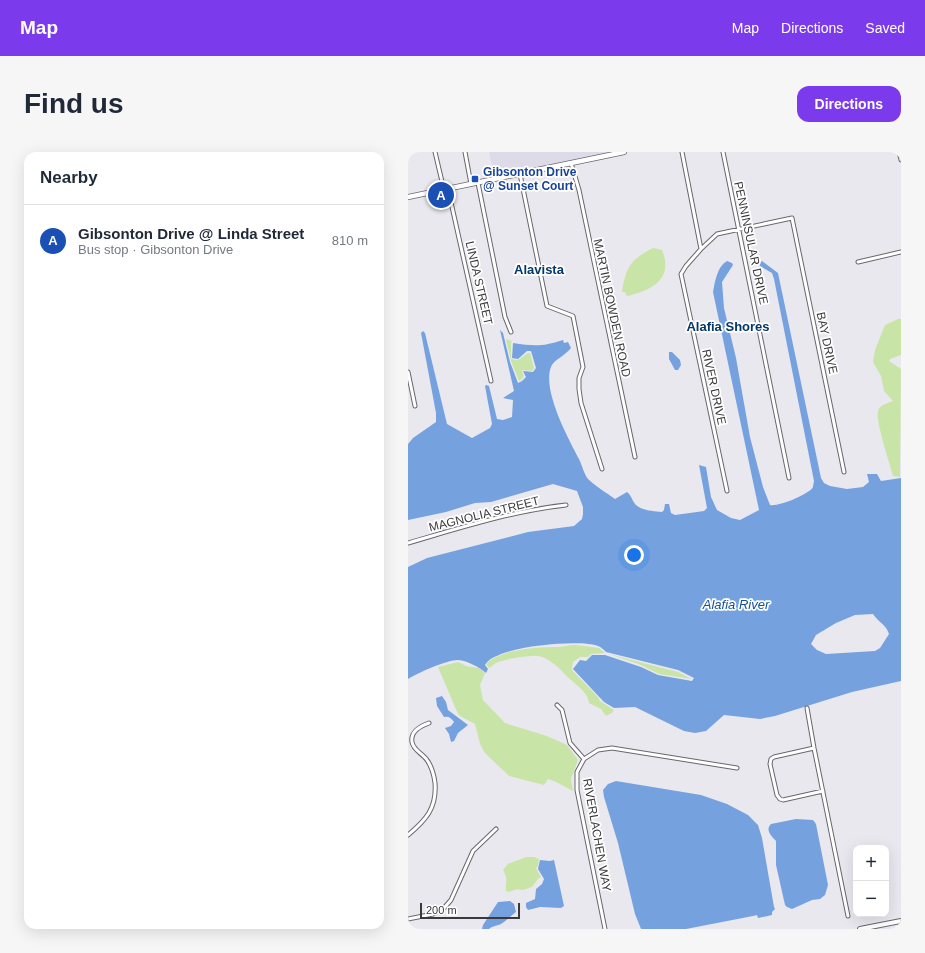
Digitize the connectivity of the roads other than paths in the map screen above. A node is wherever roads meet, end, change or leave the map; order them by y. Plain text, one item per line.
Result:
1 (435, 152) edge
2 (464, 152) edge
3 (624, 152) edge
4 (682, 152) edge
5 (723, 152) edge
6 (899, 152) edge
7 (901, 160) edge
8 (571, 163) junction
9 (520, 174) junction
10 (478, 183) junction
11 (471, 184) junction
12 (446, 189) junction
13 (408, 197) edge
14 (739, 230) junction
15 (701, 249) junction
16 (901, 252) edge
17 (858, 262) dead end
18 (511, 332) dead end
19 (408, 372) edge
20 (492, 382) dead end
21 (415, 406) dead end
22 (634, 457) dead end
23 (602, 469) dead end
24 (844, 472) dead end
25 (789, 478) dead end
26 (727, 492) dead end
27 (566, 505) dead end
28 (408, 543) edge
29 (558, 705) dead end
30 (807, 708) dead end
31 (429, 723) dead end
32 (814, 748) junction
33 (584, 759) junction
34 (738, 768) dead end
35 (823, 791) junction
36 (496, 829) dead end
37 (408, 835) edge
38 (848, 916) dead end
39 (408, 919) edge
40 (901, 921) edge
41 (605, 929) edge
42 (860, 929) edge

1 - 12 street, LINDA STREET
2 - 11 street
3 - 8 main road
4 - 15 street
5 - 14 street, PENNINSULAR DRIVE
6 - 7 street
8 - 9 main road
8 - 22 street, MARTIN BOWDEN ROAD
9 - 10 main road
9 - 23 street
10 - 11 main road
10 - 18 street
11 - 12 main road
12 - 13 main road
12 - 20 street, LINDA STREET
14 - 15 street
14 - 24 street, BAY DRIVE
14 - 25 street, PENNINSULAR DRIVE
15 - 26 street, RIVER DRIVE
16 - 17 street
19 - 21 street
27 - 28 street, MAGNOLIA STREET
29 - 33 street
30 - 32 street
31 - 37 street
32 - 35 street
32 - 35 street
33 - 34 street
33 - 41 street, RIVERLACHEN WAY
35 - 38 street
36 - 39 street
40 - 42 street

